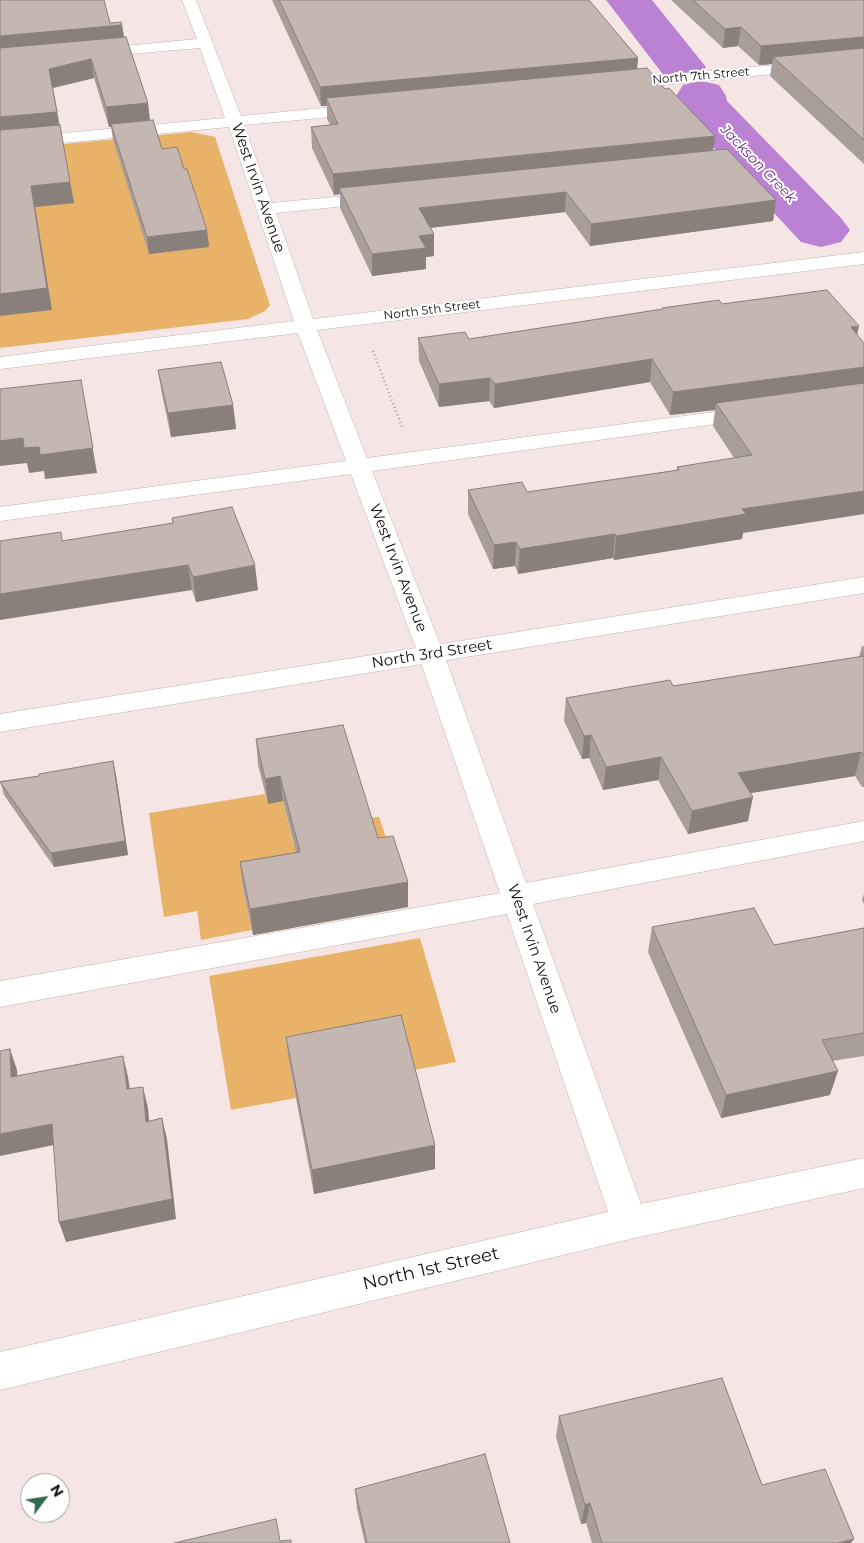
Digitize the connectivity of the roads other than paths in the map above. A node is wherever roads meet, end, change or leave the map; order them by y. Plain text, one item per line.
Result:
1 (190, 0) edge
2 (206, 43) junction
3 (78, 54) edge
4 (864, 61) edge
5 (610, 85) edge
6 (383, 107) edge
7 (235, 121) junction
8 (0, 144) edge
9 (394, 196) edge
10 (266, 209) junction
11 (864, 258) edge
12 (305, 325) junction
13 (0, 363) edge
14 (776, 410) edge
15 (359, 467) junction
16 (0, 514) edge
17 (864, 585) edge
18 (431, 654) junction
19 (0, 723) edge
20 (864, 831) edge
21 (516, 898) junction
22 (0, 994) edge
23 (864, 1173) edge
24 (630, 1223) junction
25 (0, 1371) edge

1 - 2 street, West Irvin Avenue
2 - 3 street
2 - 7 street, West Irvin Avenue
4 - 5 street, North 7th Street
6 - 7 street
7 - 8 street
7 - 10 street, West Irvin Avenue
9 - 10 street
10 - 12 street, West Irvin Avenue
11 - 12 street, North 5th Street
12 - 13 street, North 5th Street
12 - 15 street, West Irvin Avenue
14 - 15 street
15 - 16 street
15 - 18 street, West Irvin Avenue
17 - 18 street, North 3rd Street
18 - 19 street, North 3rd Street
18 - 21 street, West Irvin Avenue
20 - 21 street
21 - 22 street
21 - 24 street, West Irvin Avenue
23 - 24 street, North 1st Street
24 - 25 street, North 1st Street

